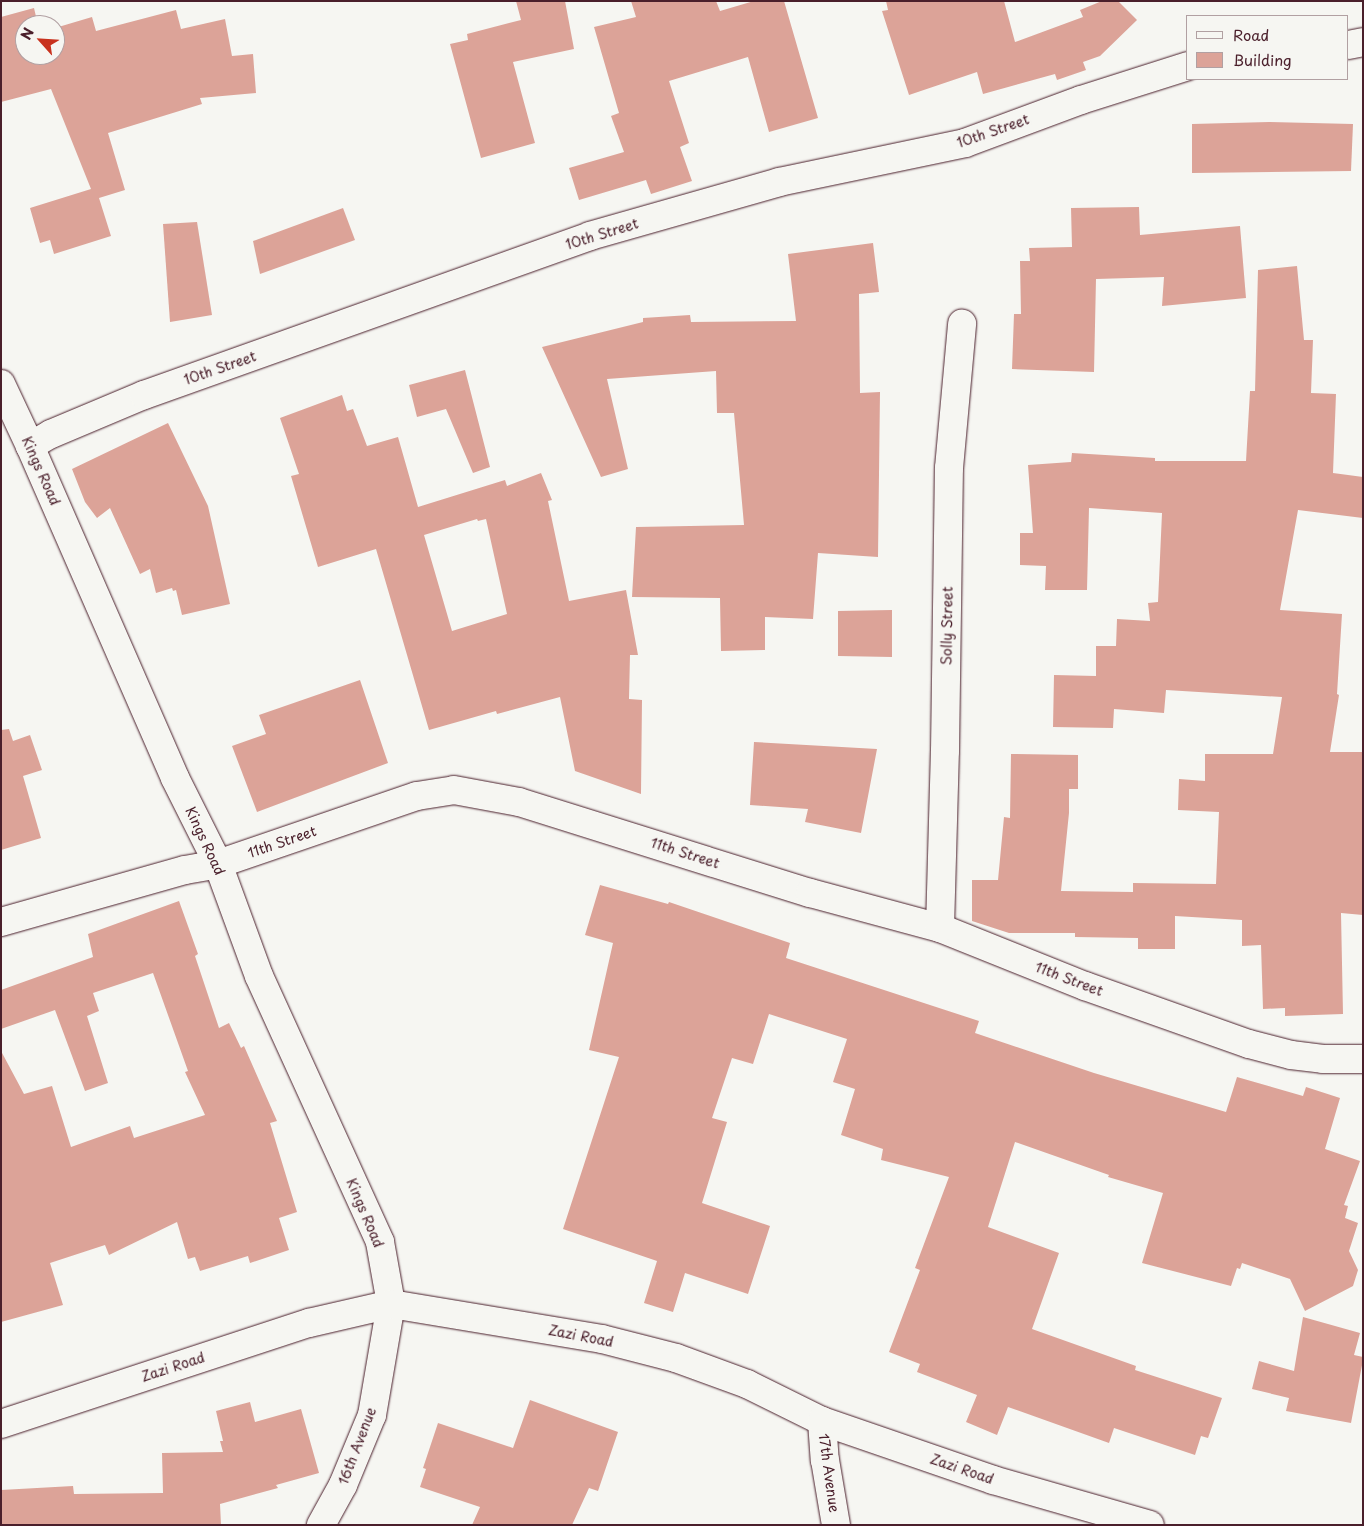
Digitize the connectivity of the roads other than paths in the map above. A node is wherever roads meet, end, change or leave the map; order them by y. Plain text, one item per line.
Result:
1 (1363, 42) edge
2 (1349, 45) edge
3 (1186, 67) edge
4 (962, 324) dead end
5 (1, 384) edge
6 (9, 419) edge
7 (30, 446) junction
8 (218, 864) junction
9 (1, 922) edge
10 (940, 928) junction
11 (1363, 1059) edge
12 (391, 1304) junction
13 (822, 1421) junction
14 (1, 1424) edge
15 (321, 1525) edge
16 (836, 1525) edge
17 (1150, 1525) edge

1 - 2 street
3 - 7 street, 10th Street
4 - 10 street, Solly Street
5 - 6 street, Kings Road
6 - 7 street, Kings Road
7 - 8 street, Kings Road
8 - 9 street, 11th Street
8 - 10 street, 11th Street
8 - 12 street, Kings Road
10 - 11 street, 11th Street
12 - 13 street, Zazi Road
12 - 14 street, Zazi Road
12 - 15 street, 16th Avenue
13 - 16 street, 17th Avenue
13 - 17 street, Zazi Road

